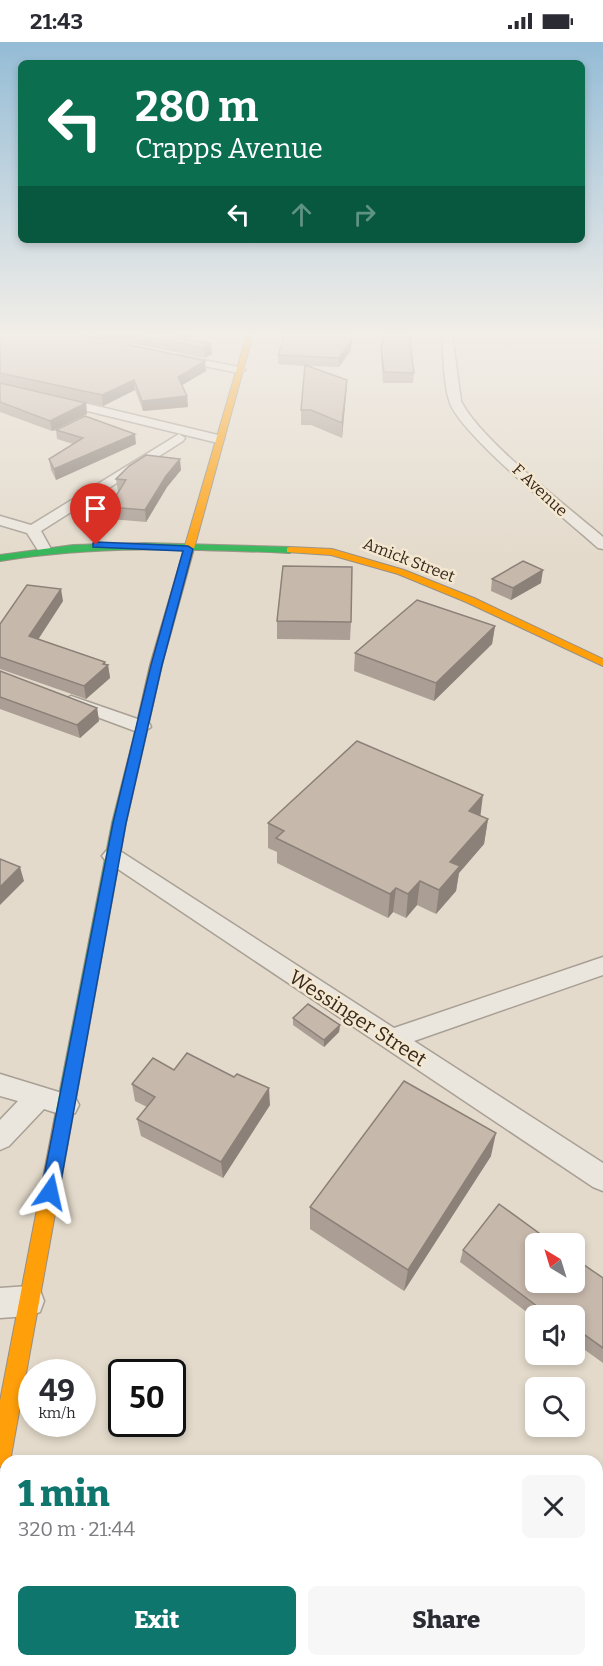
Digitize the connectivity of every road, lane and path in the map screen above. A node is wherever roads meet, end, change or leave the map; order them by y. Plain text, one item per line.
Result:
1 (95, 410) edge
2 (227, 410) edge
3 (459, 410) edge
4 (179, 438) dead end
5 (218, 440) junction
6 (0, 520) edge
7 (33, 530) junction
8 (603, 545) edge
9 (44, 549) junction
10 (188, 549) junction
11 (0, 558) edge
12 (603, 663) edge
13 (54, 695) edge
14 (142, 727) junction
15 (113, 856) junction
16 (603, 966) edge
17 (390, 1039) junction
18 (0, 1085) edge
19 (38, 1098) junction
20 (66, 1105) junction
21 (0, 1138) edge
22 (603, 1178) edge
23 (15, 1302) edge
24 (0, 1455) edge

1 - 5 street
2 - 5 main road
3 - 8 street, F Avenue
4 - 7 street
5 - 10 main road
6 - 7 street
7 - 9 street
9 - 10 main road, Amick Street
9 - 11 main road, Amick Street
10 - 12 main road, Amick Street
10 - 14 main road
13 - 14 street
14 - 15 main road
15 - 17 street, Wessinger Street
15 - 20 main road
16 - 17 street
17 - 22 street, Wessinger Street
18 - 19 street
19 - 20 street
19 - 21 street
20 - 23 main road
23 - 24 main road

